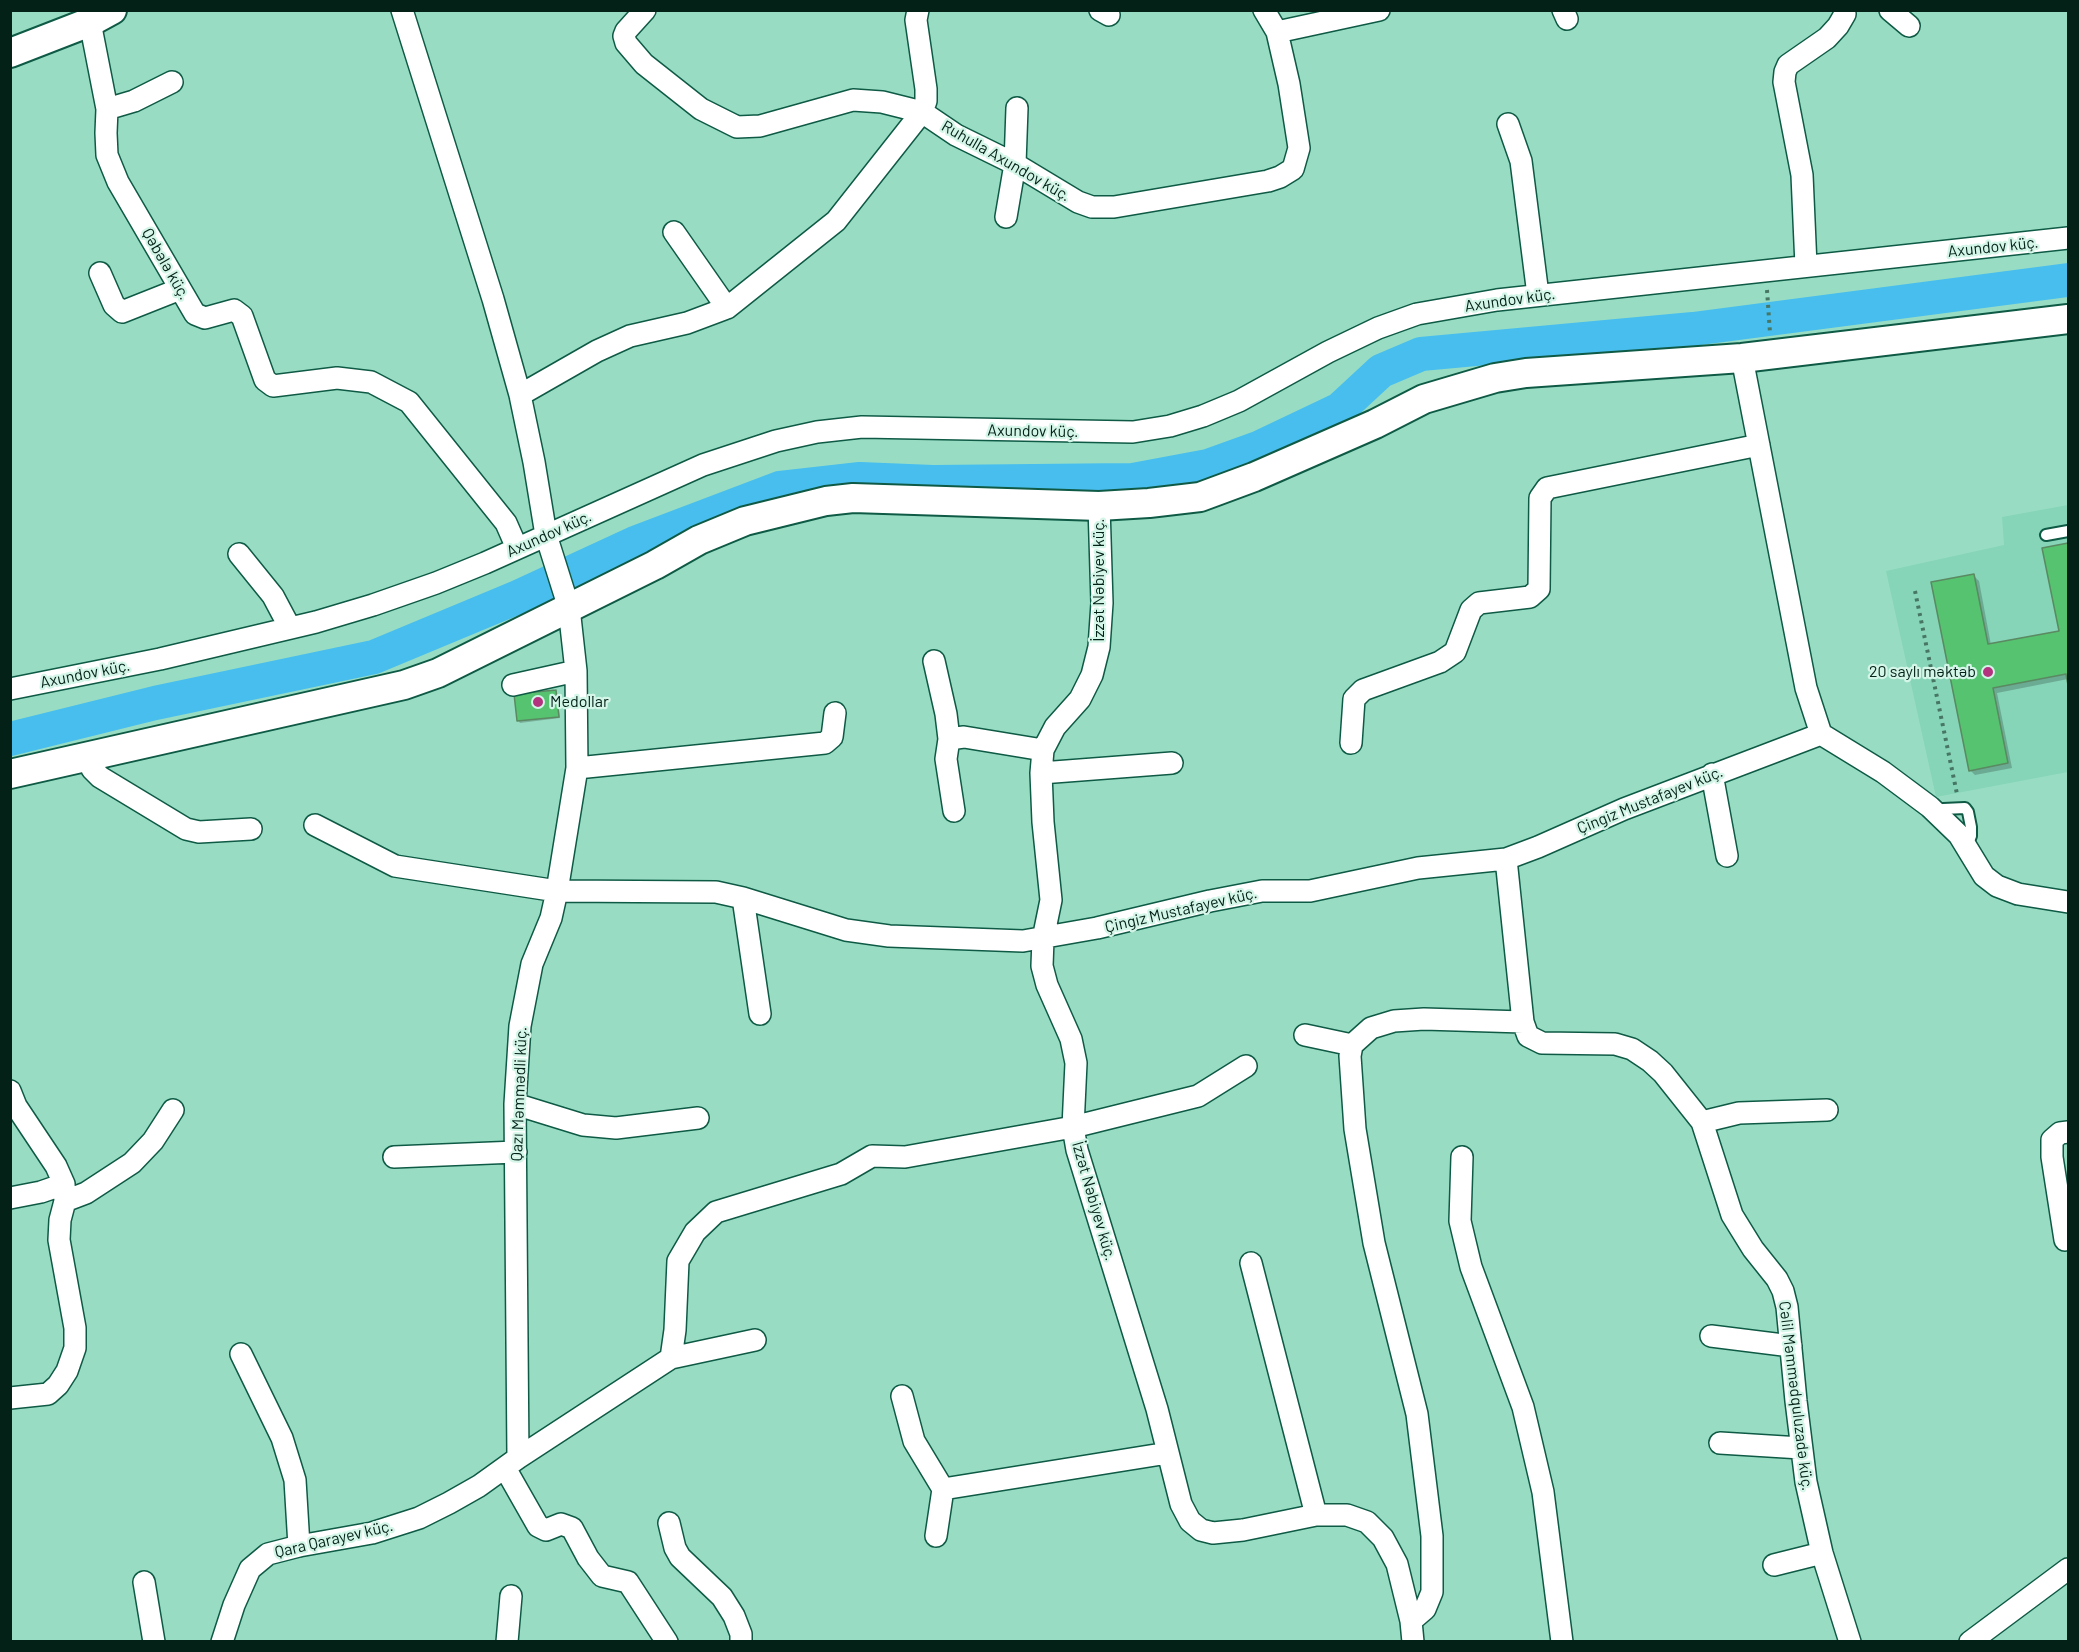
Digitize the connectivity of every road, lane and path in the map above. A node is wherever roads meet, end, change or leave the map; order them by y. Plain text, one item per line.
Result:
1 (402, 10) edge
2 (645, 10) edge
3 (918, 10) edge
4 (1264, 10) edge
5 (1379, 10) edge
6 (1890, 10) edge
7 (1845, 12) edge
8 (101, 16) edge
9 (1909, 26) dead end
10 (1276, 32) junction
11 (10, 53) edge
12 (172, 82) dead end
13 (1017, 108) dead end
14 (107, 109) junction
15 (922, 112) junction
16 (1508, 124) dead end
17 (1016, 164) junction
18 (1006, 218) dead end
19 (674, 232) dead end
20 (2068, 238) edge
21 (1806, 266) junction
22 (1766, 270) junction
23 (100, 273) dead end
24 (180, 289) junction
25 (1538, 295) junction
26 (727, 308) junction
27 (2068, 319) edge
28 (1771, 355) junction
29 (1742, 358) junction
30 (519, 395) junction
31 (1759, 445) junction
32 (1099, 506) junction
33 (2068, 531) edge
34 (2046, 535) dead end
35 (549, 543) junction
36 (517, 548) junction
37 (240, 554) dead end
38 (1915, 591) dead end
39 (567, 601) junction
40 (290, 628) junction
41 (934, 660) dead end
42 (576, 671) junction
43 (513, 685) dead end
44 (10, 689) edge
45 (835, 713) dead end
46 (1821, 734) junction
47 (949, 739) junction
48 (1352, 743) dead end
49 (1043, 750) junction
50 (87, 756) junction
51 (1172, 763) dead end
52 (576, 768) junction
53 (1041, 773) junction
54 (10, 774) edge
55 (1712, 774) junction
56 (1960, 807) junction
57 (954, 811) dead end
58 (1935, 812) junction
59 (315, 825) dead end
60 (251, 829) dead end
61 (1967, 846) junction
62 (1727, 856) dead end
63 (1506, 859) junction
64 (557, 891) junction
65 (743, 898) junction
66 (2068, 902) edge
67 (1043, 939) junction
68 (760, 1014) dead end
69 (1523, 1022) junction
70 (1305, 1035) dead end
71 (1352, 1045) junction
72 (1246, 1066) dead end
73 (10, 1091) edge
74 (515, 1104) junction
75 (172, 1110) dead end
76 (1827, 1110) dead end
77 (698, 1118) dead end
78 (1702, 1122) junction
79 (1073, 1127) junction
80 (2068, 1132) edge
81 (516, 1152) junction
82 (394, 1157) dead end
83 (1462, 1157) dead end
84 (65, 1193) junction
85 (10, 1198) edge
86 (2065, 1240) dead end
87 (1251, 1263) dead end
88 (1711, 1336) dead end
89 (755, 1340) dead end
90 (1791, 1346) junction
91 (241, 1354) dead end
92 (671, 1358) junction
93 (902, 1396) dead end
94 (10, 1398) edge
95 (1720, 1443) dead end
96 (1800, 1448) junction
97 (1168, 1453) junction
98 (511, 1463) junction
99 (943, 1489) junction
100 (1316, 1515) junction
101 (669, 1523) dead end
102 (936, 1536) dead end
103 (299, 1546) junction
104 (1822, 1553) junction
105 (1774, 1565) dead end
106 (2068, 1569) edge
107 (144, 1582) dead end
108 (511, 1596) dead end
109 (1412, 1631) edge
110 (154, 1641) edge
111 (222, 1641) edge
112 (507, 1641) edge
113 (667, 1641) edge
114 (741, 1641) edge
115 (1562, 1641) edge
116 (1850, 1641) edge
117 (1970, 1641) edge

1 - 30 street, Qazı Məmmədli küç.
2 - 15 street, Ruhulla Axundov küç.
3 - 15 street
4 - 10 street, Ruhulla Axundov küç.
5 - 10 street
6 - 9 street
7 - 21 street
8 - 11 street
8 - 14 street, Qəbələ küç.
10 - 17 street, Ruhulla Axundov küç.
12 - 14 street
13 - 17 street
14 - 24 street, Qəbələ küç.
15 - 17 street, Ruhulla Axundov küç.
15 - 26 street
16 - 25 street
17 - 18 street
19 - 26 street
20 - 21 street, Axundov küç.
21 - 22 street, Axundov küç.
22 - 25 street, Axundov küç.
22 - 28 path
23 - 24 street
24 - 36 street, Qəbələ küç.
25 - 35 street, Axundov küç.
26 - 30 street
27 - 28 street
28 - 29 street
29 - 31 street
29 - 32 street
30 - 35 street, Qazı Məmmədli küç.
31 - 46 street
31 - 48 street
32 - 39 street
32 - 49 street, İzzət Nəbiyev küç.
33 - 34 lane
35 - 36 street, Axundov küç.
35 - 39 street, Qazı Məmmədli küç.
36 - 40 street, Axundov küç.
37 - 40 street
38 - 56 path
39 - 42 street, Qazı Məmmədli küç.
39 - 50 street
40 - 44 street, Axundov küç.
41 - 47 street
42 - 43 street
42 - 52 street, Qazı Məmmədli küç.
45 - 52 street
46 - 55 street, Çingiz Mustafayev küç.
46 - 58 street
47 - 49 street
47 - 57 street
49 - 53 street, İzzət Nəbiyev küç.
50 - 54 street
50 - 60 street
51 - 53 street
52 - 64 street, Qazı Məmmədli küç.
53 - 67 street, İzzət Nəbiyev küç.
55 - 62 street
55 - 63 street, Çingiz Mustafayev küç.
56 - 58 lane
56 - 61 lane
58 - 61 street
59 - 64 street, Çingiz Mustafayev küç.
61 - 66 street
63 - 67 street, Çingiz Mustafayev küç.
63 - 69 street
64 - 65 street, Çingiz Mustafayev küç.
64 - 74 street, Qazı Məmmədli küç.
65 - 67 street, Çingiz Mustafayev küç.
65 - 68 street
67 - 79 street, İzzət Nəbiyev küç.
69 - 71 street
69 - 78 street, Cəlil Məmmədquluzadə küç.
70 - 71 street
71 - 109 street
72 - 79 street
73 - 84 street
74 - 77 street
74 - 81 street, Qazı Məmmədli küç.
75 - 84 street
76 - 78 street
78 - 90 street, Cəlil Məmmədquluzadə küç.
79 - 92 street
79 - 97 street, İzzət Nəbiyev küç.
80 - 86 street
81 - 82 street
81 - 98 street, Qazı Məmmədli küç.
83 - 115 street
84 - 85 street
84 - 94 street
87 - 100 street
88 - 90 street
89 - 92 street
90 - 96 street, Cəlil Məmmədquluzadə küç.
91 - 103 street
92 - 98 street
93 - 99 street
95 - 96 street
96 - 104 street, Cəlil Məmmədquluzadə küç.
97 - 99 street
97 - 100 street, İzzət Nəbiyev küç.
98 - 103 street, Qara Qarayev küç.
98 - 113 street
99 - 102 street
100 - 109 street, İzzət Nəbiyev küç.
101 - 114 street
103 - 111 street, Qara Qarayev küç.
104 - 105 street
104 - 116 street, Cəlil Məmmədquluzadə küç.
106 - 117 street
107 - 110 street
108 - 112 street

